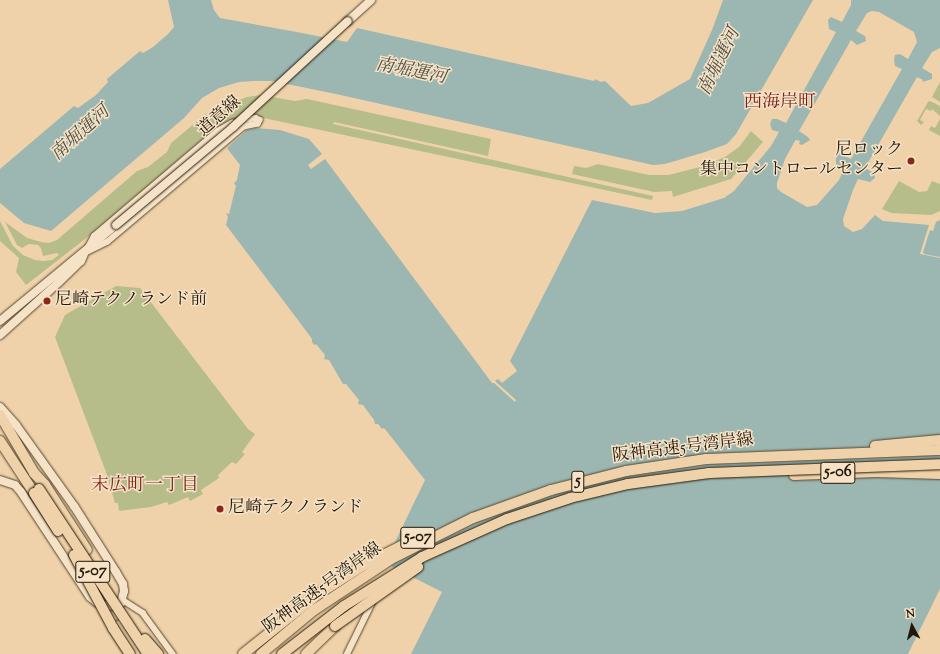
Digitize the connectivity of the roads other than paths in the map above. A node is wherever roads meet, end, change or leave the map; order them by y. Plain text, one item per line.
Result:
1 (371, 0) edge
2 (85, 253) junction
3 (0, 321) edge
4 (0, 335) edge
5 (0, 407) edge
6 (0, 415) edge
7 (0, 440) edge
8 (940, 440) edge
9 (940, 450) edge
10 (797, 455) junction
11 (940, 464) edge
12 (735, 472) junction
13 (940, 474) edge
14 (0, 480) edge
15 (40, 489) junction
16 (526, 497) junction
17 (478, 531) junction
18 (74, 555) junction
19 (387, 574) dead end
20 (123, 600) junction
21 (130, 654) edge
22 (138, 654) edge
23 (148, 654) edge
24 (158, 654) edge
25 (173, 654) edge
26 (244, 654) edge
27 (261, 654) edge
28 (282, 654) edge
29 (306, 654) edge
30 (346, 654) edge

1 - 2 street, 道意線, bridge
2 - 2 street
2 - 3 street, 道意線
2 - 4 street, 道意線
5 - 20 street
6 - 15 highway, 5-07
7 - 15 highway, 5-07
8 - 10 highway, 5-06
9 - 10 highway, 阪神高速5号湾岸線 / 5
10 - 16 highway, 阪神高速5号湾岸線 / 5
11 - 12 highway, 阪神高速5号湾岸線 / 5, bridge
12 - 13 highway, 5-06, bridge
12 - 17 highway, 阪神高速5号湾岸線 / 5, bridge
14 - 20 street
15 - 18 highway, 5-07, bridge
15 - 23 highway, 5-07, bridge
15 - 24 highway, 5-07, bridge
16 - 26 highway, 5-07
16 - 27 highway, 阪神高速5号湾岸線 / 5
17 - 28 highway, 阪神高速5号湾岸線 / 5, bridge
17 - 29 highway, 5-07, bridge
18 - 21 highway, 5-07, bridge
18 - 22 highway, 5-07, bridge
19 - 30 street
20 - 25 street

